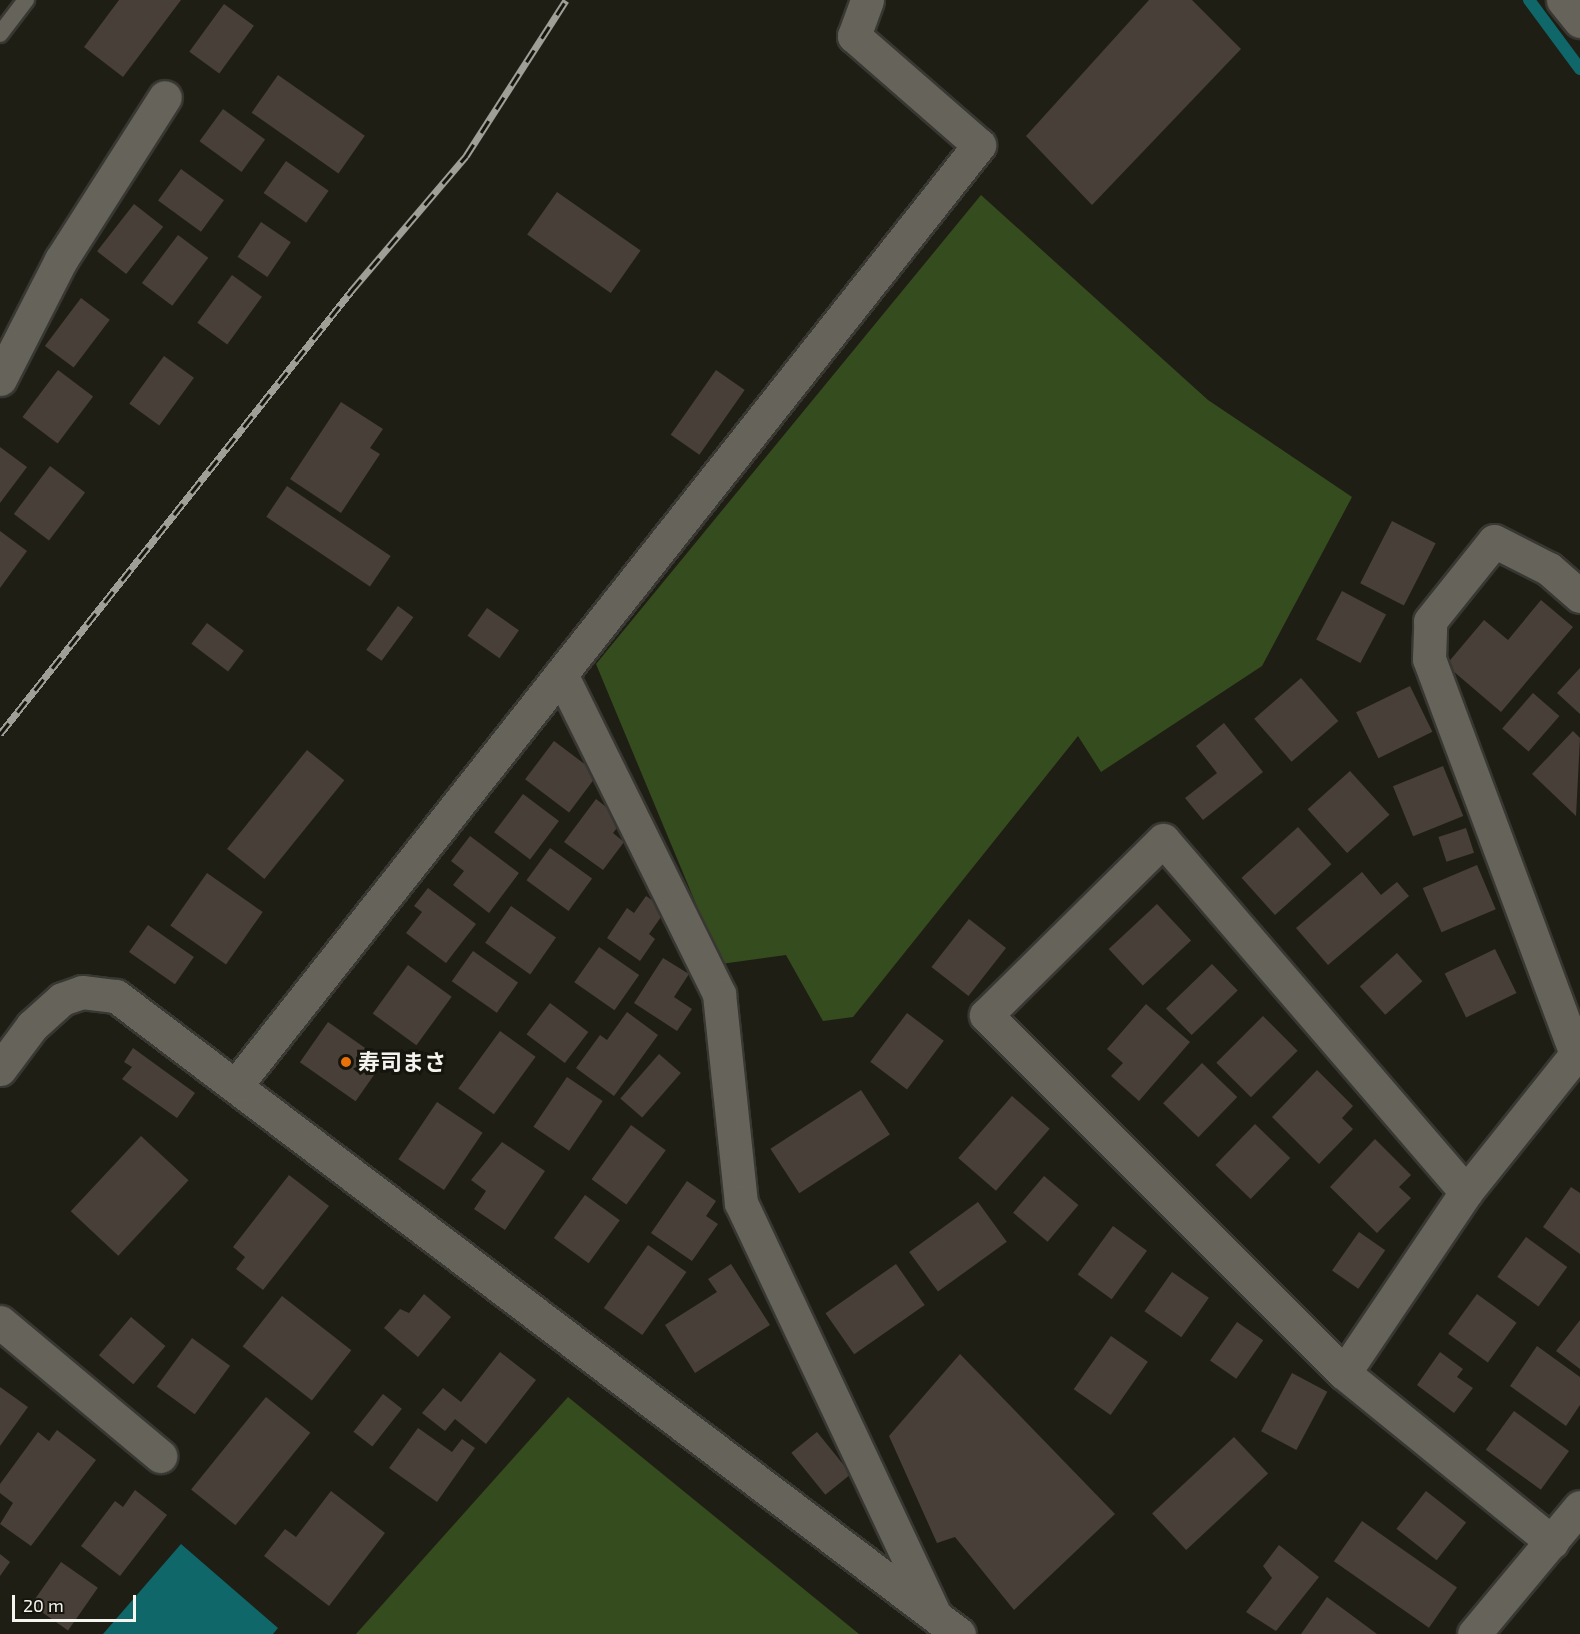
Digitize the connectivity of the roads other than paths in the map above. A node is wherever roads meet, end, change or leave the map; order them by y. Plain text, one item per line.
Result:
1 (26, 0) edge
2 (867, 0) edge
3 (1563, 0) edge
4 (1580, 21) edge
5 (0, 34) edge
6 (165, 97) dead end
7 (0, 379) edge
8 (1580, 596) edge
9 (561, 674) junction
10 (1578, 1051) edge
11 (0, 1069) edge
12 (237, 1084) junction
13 (1466, 1192) junction
14 (0, 1322) edge
15 (1344, 1372) junction
16 (160, 1456) dead end
17 (1580, 1507) edge
18 (1552, 1542) junction
19 (946, 1625) edge
20 (1474, 1634) edge

1 - 5 lane
2 - 9 street
3 - 4 street
6 - 7 street
8 - 10 street
9 - 12 street
9 - 19 street
10 - 13 street
11 - 12 street
12 - 19 street
13 - 15 street
13 - 15 street
14 - 16 street
15 - 18 street
17 - 18 street
18 - 20 street

